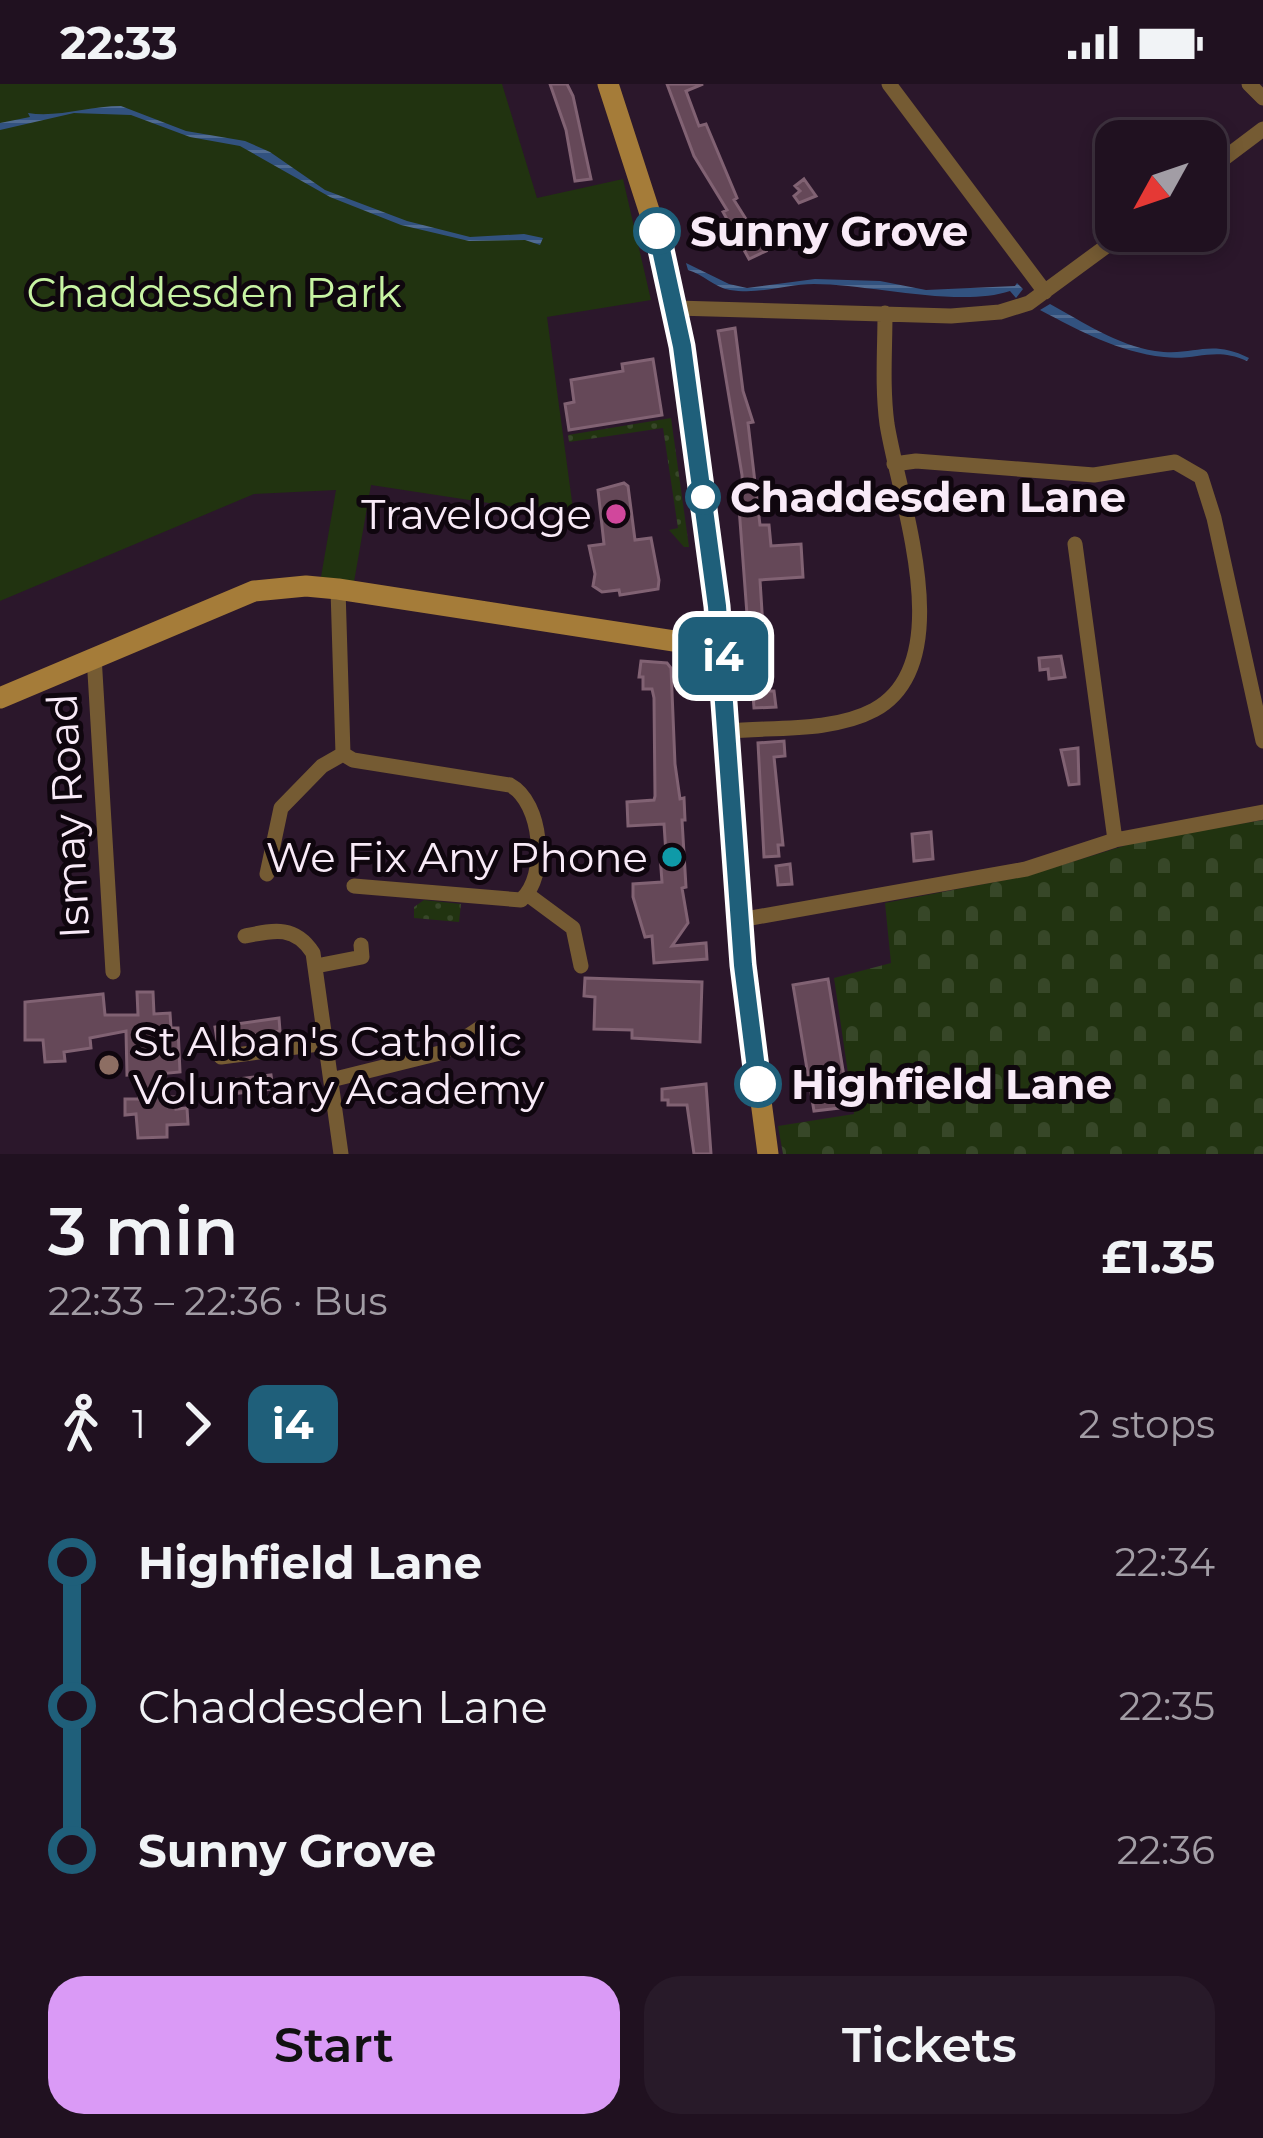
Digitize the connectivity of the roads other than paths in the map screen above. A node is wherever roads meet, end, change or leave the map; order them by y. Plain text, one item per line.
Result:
1 (608, 84) edge
2 (890, 84) edge
3 (1249, 84) edge
4 (1263, 98) edge
5 (1263, 129) edge
6 (1227, 156) edge
7 (1099, 252) edge
8 (1045, 292) junction
9 (676, 308) junction
10 (885, 313) junction
11 (894, 464) junction
12 (1075, 544) dead end
13 (338, 589) junction
14 (721, 638) junction
15 (94, 656) junction
16 (0, 698) edge
17 (728, 731) junction
18 (1263, 741) edge
19 (344, 754) junction
20 (1263, 812) edge
21 (1115, 840) junction
22 (267, 874) dead end
23 (354, 886) dead end
24 (527, 894) junction
25 (740, 920) junction
26 (245, 936) dead end
27 (362, 945) dead end
28 (316, 966) junction
29 (580, 966) dead end
30 (112, 972) dead end
31 (480, 1028) dead end
32 (326, 1043) junction
33 (220, 1057) dead end
34 (332, 1080) junction
35 (341, 1154) edge
36 (768, 1154) edge

1 - 9 street
2 - 8 street
3 - 4 street
5 - 6 street
7 - 8 street
8 - 10 street
9 - 10 street
9 - 14 street
10 - 11 street
11 - 17 street
11 - 18 street
12 - 21 street
13 - 14 street
13 - 15 street
13 - 19 street
14 - 17 street
15 - 16 street
15 - 30 street, Ismay Road
17 - 25 street
19 - 22 street
19 - 24 street
20 - 21 street
21 - 25 street
23 - 24 street
24 - 29 street
25 - 36 street
26 - 28 street
27 - 28 street
28 - 32 street
31 - 34 street
32 - 33 street
32 - 34 street
34 - 35 street

